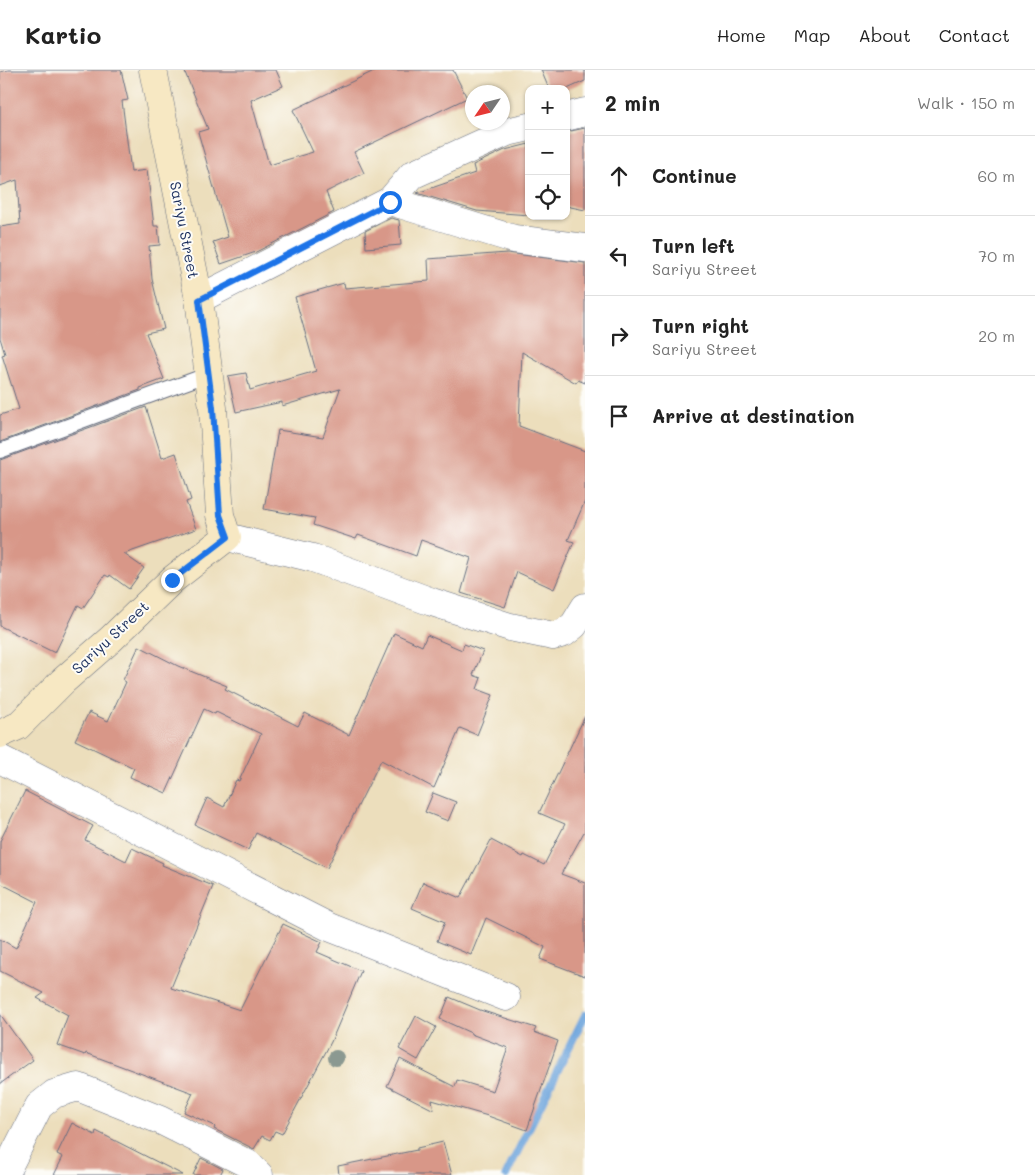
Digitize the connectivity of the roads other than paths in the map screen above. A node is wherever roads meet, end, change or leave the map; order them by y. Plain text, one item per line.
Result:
1 (153, 70) edge
2 (585, 112) edge
3 (570, 116) edge
4 (525, 128) edge
5 (390, 202) junction
6 (585, 248) edge
7 (199, 300) junction
8 (209, 374) junction
9 (0, 451) edge
10 (228, 537) junction
11 (585, 607) edge
12 (0, 734) edge
13 (0, 759) edge
14 (506, 997) dead end
15 (4, 1175) edge
16 (259, 1175) edge

1 - 7 street, Sariyu Street
2 - 3 street
4 - 5 street
5 - 6 street
5 - 7 street
7 - 8 street, Sariyu Street
8 - 9 lane
8 - 10 street, Sariyu Street
10 - 11 street
10 - 12 street, Sariyu Street
13 - 14 street
15 - 16 street

